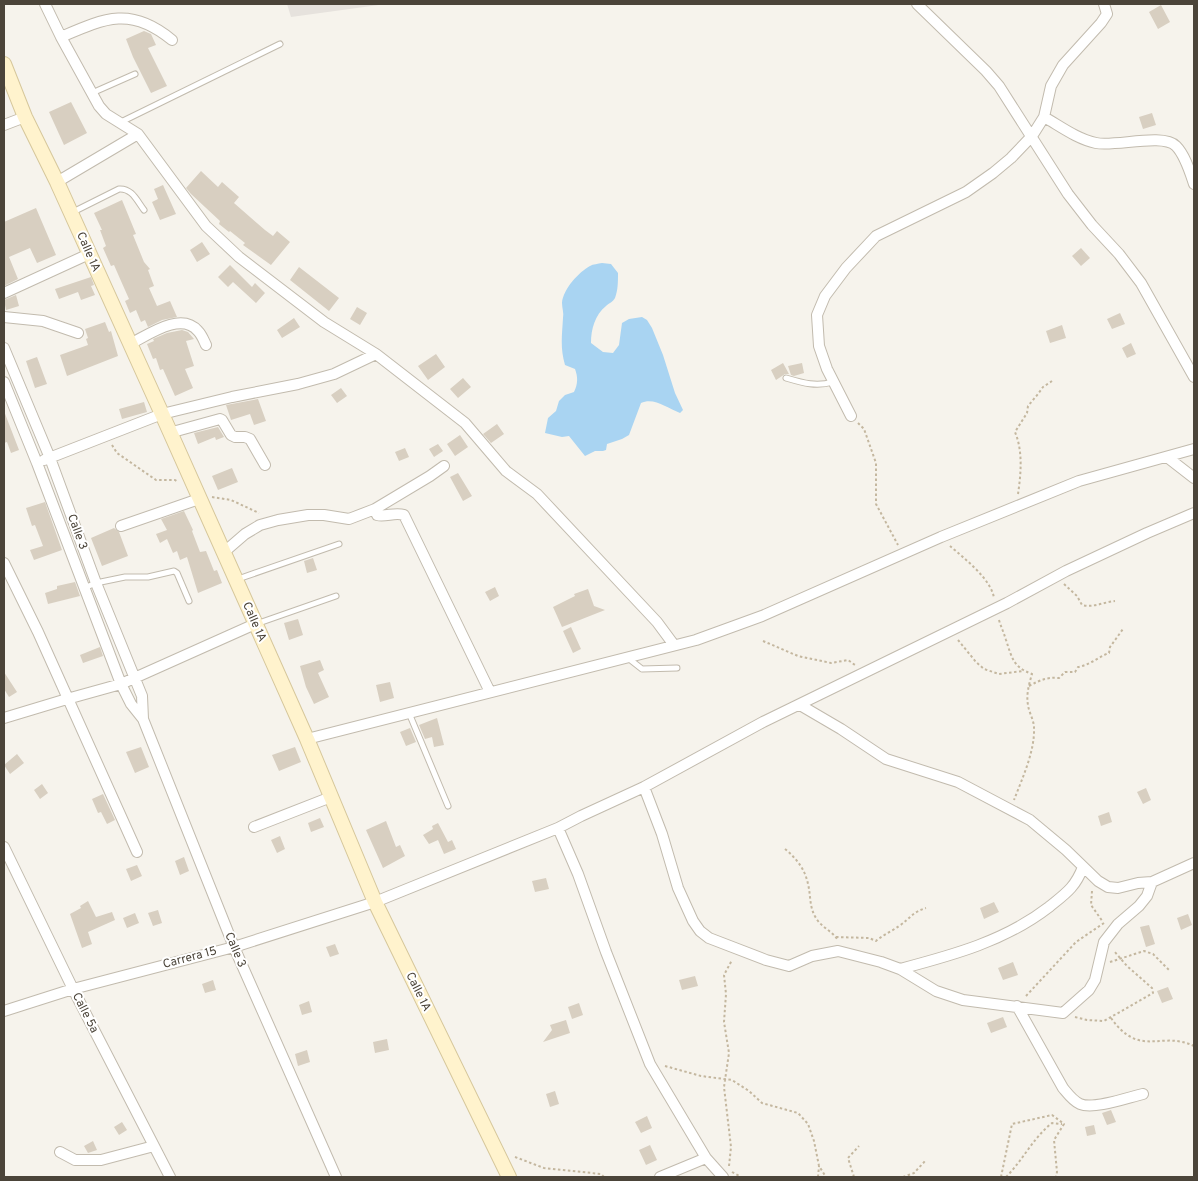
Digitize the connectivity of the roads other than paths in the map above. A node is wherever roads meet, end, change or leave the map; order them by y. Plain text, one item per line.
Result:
1 (45, 4) edge
2 (917, 4) edge
3 (1104, 4) edge
4 (61, 37) junction
5 (172, 40) dead end
6 (280, 44) dead end
7 (4, 64) edge
8 (135, 74) dead end
9 (92, 93) junction
10 (25, 117) junction
11 (1044, 117) junction
12 (120, 122) junction
13 (4, 125) edge
14 (138, 134) junction
15 (1032, 136) junction
16 (56, 182) junction
17 (1194, 184) edge
18 (144, 210) dead end
19 (71, 213) junction
20 (89, 254) junction
21 (4, 292) edge
22 (4, 317) edge
23 (78, 333) dead end
24 (130, 344) junction
25 (206, 345) dead end
26 (4, 348) edge
27 (376, 354) junction
28 (1194, 377) edge
29 (786, 378) dead end
30 (4, 382) edge
31 (833, 382) junction
32 (162, 414) junction
33 (851, 416) road end
34 (169, 433) junction
35 (1194, 449) edge
36 (1167, 457) junction
37 (50, 458) junction
38 (37, 463) junction
39 (265, 465) dead end
40 (444, 466) dead end
41 (1194, 478) edge
42 (198, 497) junction
43 (375, 509) junction
44 (1194, 513) edge
45 (122, 526) dead end
46 (339, 544) dead end
47 (224, 553) junction
48 (4, 563) edge
49 (235, 580) junction
50 (96, 583) junction
51 (84, 588) junction
52 (336, 596) dead end
53 (189, 601) dead end
54 (255, 624) junction
55 (674, 644) junction
56 (626, 656) junction
57 (677, 668) dead end
58 (135, 678) junction
59 (121, 684) junction
60 (490, 692) junction
61 (67, 698) junction
62 (800, 705) junction
63 (409, 712) junction
64 (4, 718) edge
65 (143, 718) junction
66 (307, 739) junction
67 (644, 787) junction
68 (331, 796) junction
69 (448, 806) dead end
70 (254, 827) dead end
71 (558, 828) junction
72 (4, 847) edge
73 (137, 852) dead end
74 (1194, 863) edge
75 (1083, 867) junction
76 (1152, 882) junction
77 (375, 902) junction
78 (234, 947) junction
79 (900, 969) junction
80 (73, 988) junction
81 (1017, 1006) junction
82 (4, 1011) edge
83 (1143, 1094) dead end
84 (154, 1146) junction
85 (60, 1152) dead end
86 (706, 1158) junction
87 (170, 1177) edge
88 (336, 1177) edge
89 (509, 1177) edge
90 (660, 1177) edge
91 (722, 1177) edge

1 - 4 street
2 - 15 street
3 - 11 street
4 - 5 street
4 - 9 street
6 - 12 lane
7 - 10 street, Calle 1A
8 - 9 lane
9 - 12 street
10 - 13 street
10 - 16 street, Calle 1A
11 - 15 street
11 - 17 street
12 - 14 street
14 - 16 street
14 - 27 street
15 - 28 street
15 - 31 street
16 - 19 street, Calle 1A
18 - 19 lane
19 - 20 street, Calle 1A
20 - 21 street
20 - 24 street, Calle 1A
22 - 23 street
24 - 25 street
24 - 32 street, Calle 1A
26 - 37 street, Calle 3
27 - 32 street
27 - 55 street
29 - 31 lane
30 - 38 street, Calle 3
31 - 33 street
32 - 34 street, Calle 1A
32 - 37 street
34 - 39 street
34 - 42 street, Calle 1A
35 - 36 street
36 - 41 street
36 - 55 street
37 - 38 street
37 - 50 street, Calle 3
38 - 51 street, Calle 3
40 - 43 street
42 - 45 street
42 - 47 street, Calle 1A
43 - 47 street
43 - 60 street
44 - 62 street, Carrera 15
46 - 49 lane
47 - 49 street, Calle 1A
48 - 61 street
49 - 54 street, Calle 1A
50 - 51 lane
50 - 53 lane
50 - 58 street, Calle 3
51 - 59 street, Calle 3
52 - 54 lane
54 - 58 street
54 - 66 street, Calle 1A
55 - 56 street
56 - 57 lane
56 - 60 street
58 - 59 street
58 - 65 street, Calle 3
59 - 61 street
59 - 65 street, Calle 3
60 - 63 street
61 - 64 street
61 - 73 street
62 - 67 street, Carrera 15
62 - 75 street
63 - 66 street
63 - 69 lane
65 - 78 street, Calle 3
66 - 68 street, Calle 1A
67 - 71 street, Carrera 15
67 - 79 street
68 - 70 street
68 - 77 street, Calle 1A
71 - 77 street, Carrera 15
71 - 86 street
72 - 80 street, Calle 5a
74 - 76 street
75 - 76 street
75 - 79 street
76 - 81 street
77 - 78 street, Carrera 15
77 - 89 street, Calle 1A
78 - 80 street, Carrera 15
78 - 88 street, Calle 3
79 - 81 street
80 - 82 street, Carrera 15
80 - 84 street, Calle 5a
81 - 83 street
84 - 85 street
84 - 87 street, Calle 5a
86 - 90 street
86 - 91 street

